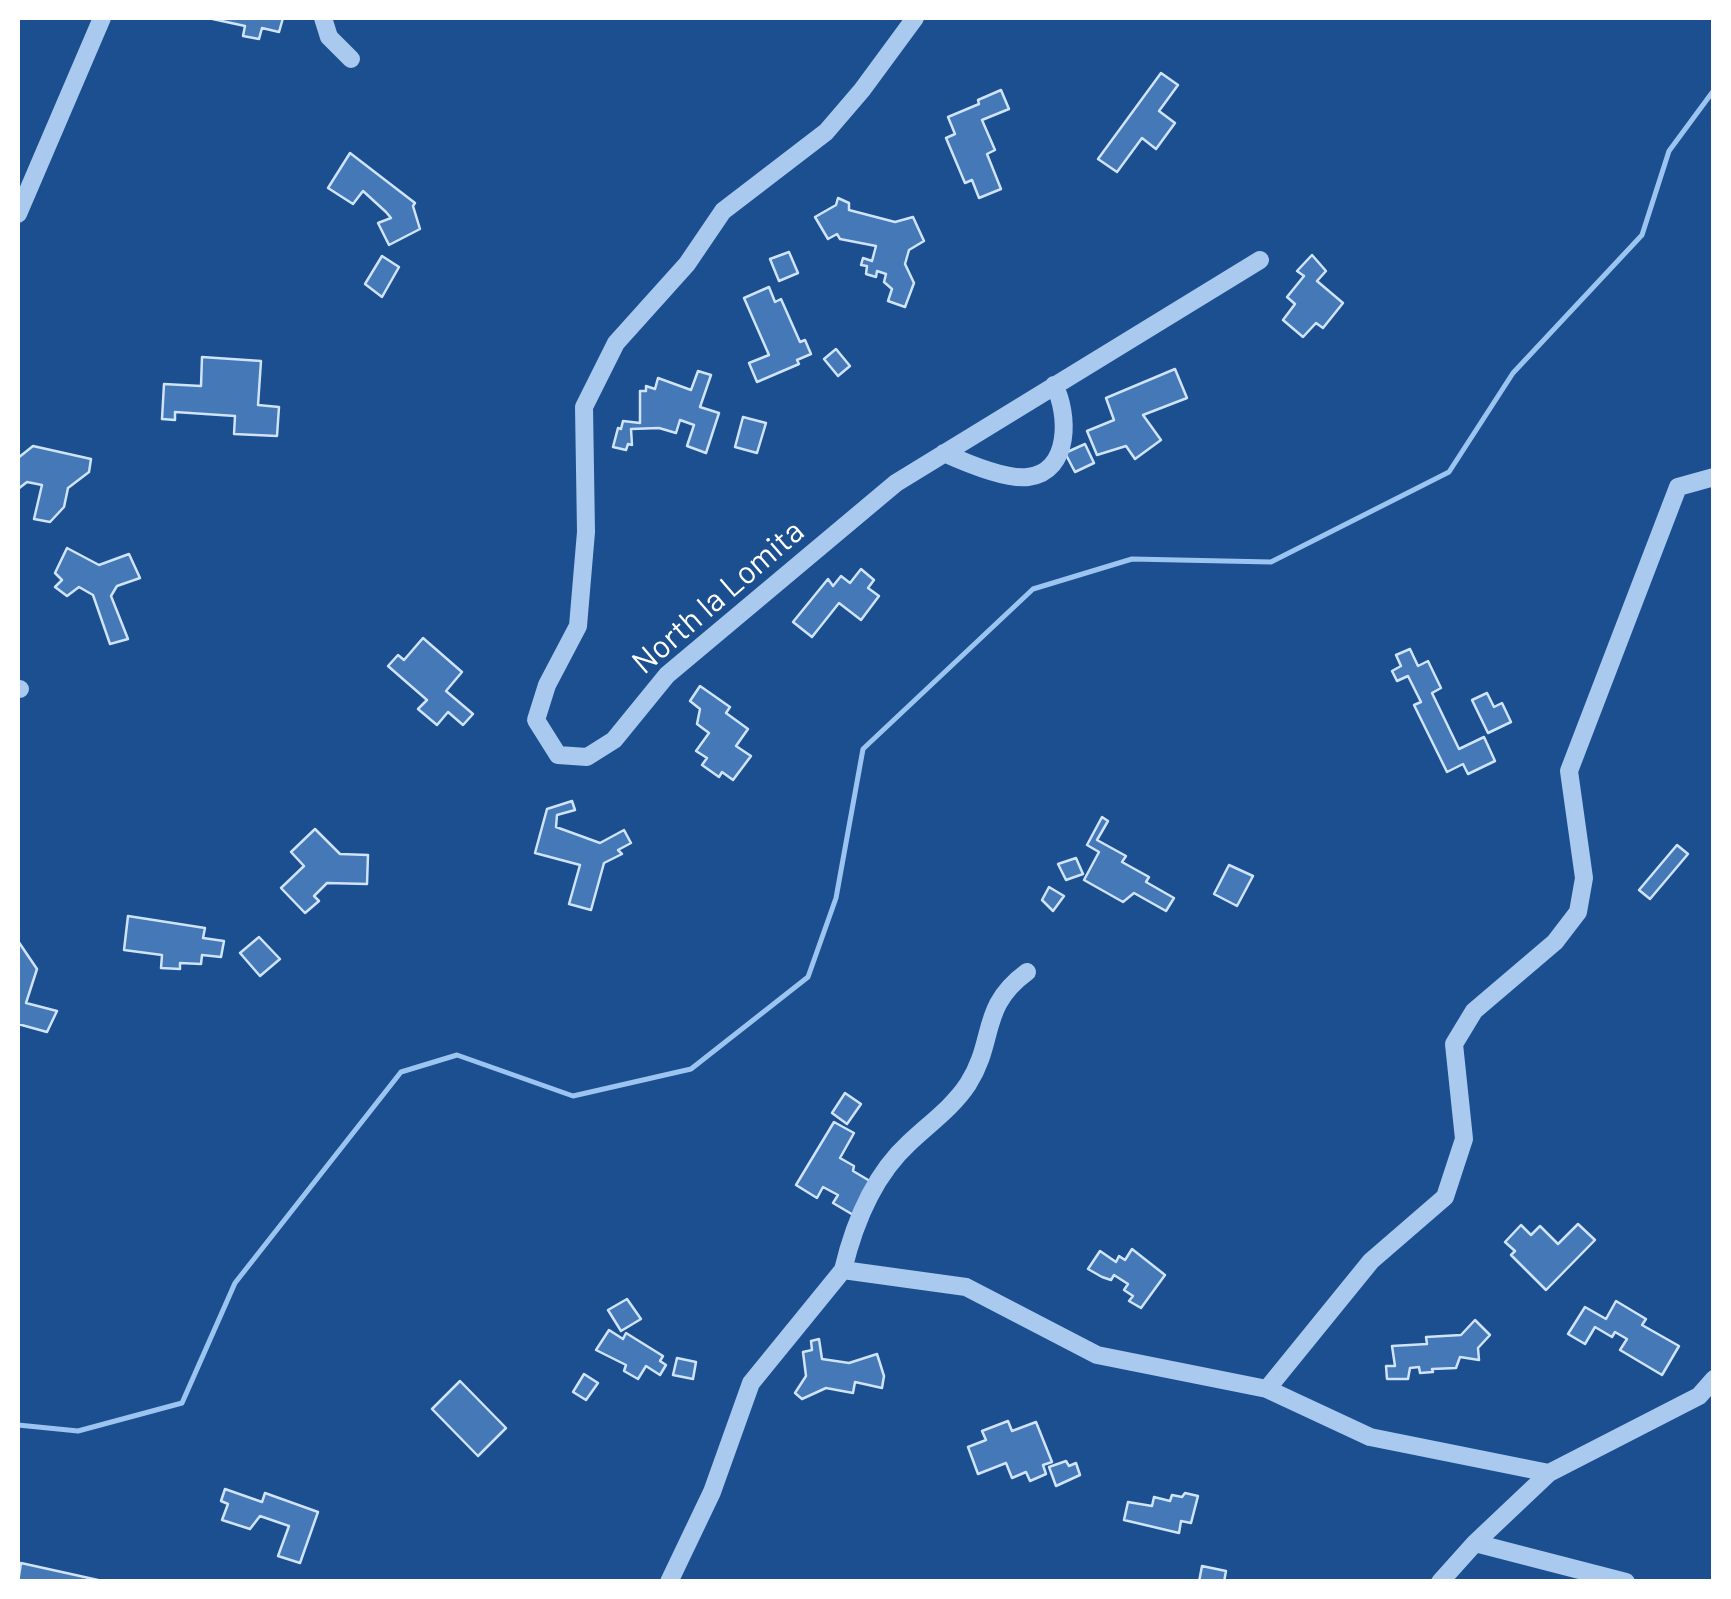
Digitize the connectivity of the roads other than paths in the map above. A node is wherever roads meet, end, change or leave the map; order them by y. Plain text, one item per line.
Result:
1 (102, 18) edge
2 (323, 18) edge
3 (916, 18) edge
4 (351, 59) dead end
5 (18, 214) edge
6 (1260, 260) dead end
7 (1054, 384) junction
8 (944, 453) junction
9 (1714, 477) edge
10 (1026, 972) dead end
11 (843, 1270) junction
12 (1714, 1379) edge
13 (1267, 1389) junction
14 (1549, 1473) junction
15 (1475, 1543) junction
16 (668, 1582) edge
17 (1440, 1582) edge
18 (1626, 1582) edge

1 - 5 street
2 - 4 street
3 - 8 street, North la Lomita
6 - 7 street, North la Lomita
7 - 8 street, North la Lomita
7 - 8 street
9 - 13 street
10 - 11 street
11 - 13 street
11 - 16 street
12 - 14 street
13 - 14 street
14 - 15 street
15 - 17 street
15 - 18 street

